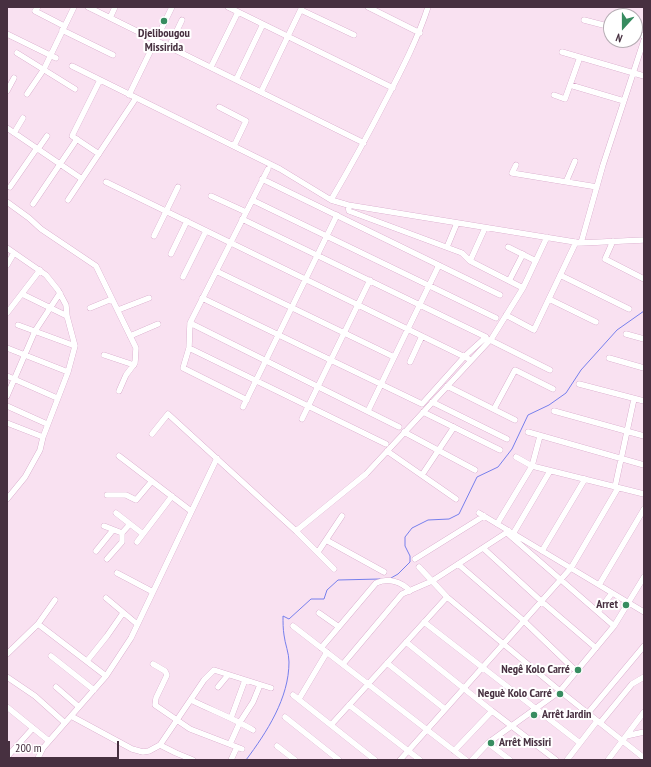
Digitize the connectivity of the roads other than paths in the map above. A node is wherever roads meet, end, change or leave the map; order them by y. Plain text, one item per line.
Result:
1 (38, 7) edge
2 (74, 7) edge
3 (88, 7) edge
4 (115, 7) edge
5 (228, 7) edge
6 (368, 7) edge
7 (428, 7) edge
8 (170, 8) edge
9 (302, 8) edge
10 (238, 12) junction
11 (110, 18) junction
12 (182, 20) dead end
13 (584, 20) dead end
14 (263, 24) junction
15 (603, 25) edge
16 (63, 28) junction
17 (420, 32) junction
18 (7, 34) edge
19 (354, 35) dead end
20 (288, 36) junction
21 (156, 40) junction
22 (644, 40) edge
23 (169, 47) junction
24 (562, 52) dead end
25 (17, 54) dead end
26 (113, 55) dead end
27 (53, 57) junction
28 (580, 57) junction
29 (72, 66) dead end
30 (211, 68) junction
31 (44, 70) junction
32 (633, 74) junction
33 (644, 76) edge
34 (14, 78) dead end
35 (100, 80) junction
36 (236, 80) junction
37 (570, 85) junction
38 (76, 88) dead end
39 (393, 88) junction
40 (7, 91) edge
41 (260, 92) junction
42 (27, 94) dead end
43 (129, 95) junction
44 (554, 95) dead end
45 (136, 98) junction
46 (624, 101) junction
47 (219, 107) dead end
48 (23, 118) dead end
49 (7, 128) edge
50 (14, 133) junction
51 (47, 136) dead end
52 (77, 139) junction
53 (364, 143) junction
54 (234, 146) junction
55 (37, 149) junction
56 (99, 154) junction
57 (575, 161) dead end
58 (60, 164) junction
59 (516, 165) dead end
60 (268, 169) dead end
61 (82, 179) junction
62 (262, 179) junction
63 (106, 182) dead end
64 (566, 182) junction
65 (10, 187) dead end
66 (178, 187) dead end
67 (596, 187) junction
68 (211, 196) dead end
69 (68, 200) dead end
70 (252, 200) junction
71 (331, 200) junction
72 (7, 202) edge
73 (33, 204) dead end
74 (348, 205) junction
75 (166, 211) junction
76 (246, 212) junction
77 (337, 215) junction
78 (242, 219) junction
79 (187, 221) junction
80 (457, 224) junction
81 (485, 228) junction
82 (206, 231) junction
83 (154, 236) dead end
84 (327, 236) junction
85 (547, 237) junction
86 (644, 240) edge
87 (613, 241) junction
88 (579, 242) junction
89 (230, 243) junction
90 (447, 247) junction
91 (508, 247) dead end
92 (7, 248) edge
93 (14, 253) junction
94 (171, 254) dead end
95 (523, 254) junction
96 (318, 255) junction
97 (470, 261) junction
98 (536, 261) junction
99 (7, 265) edge
100 (439, 265) junction
101 (40, 270) junction
102 (216, 270) junction
103 (560, 275) junction
104 (183, 277) dead end
105 (306, 279) junction
106 (644, 279) edge
107 (370, 280) junction
108 (509, 281) junction
109 (429, 286) junction
110 (523, 288) junction
111 (60, 293) junction
112 (22, 294) junction
113 (500, 295) dead end
114 (149, 298) dead end
115 (202, 298) junction
116 (112, 299) junction
117 (549, 299) junction
118 (358, 304) junction
119 (420, 305) junction
120 (292, 307) junction
121 (50, 308) junction
122 (90, 308) dead end
123 (629, 309) dead end
124 (118, 310) junction
125 (7, 313) edge
126 (506, 315) junction
127 (67, 316) junction
128 (496, 318) dead end
129 (596, 322) dead end
130 (190, 323) junction
131 (158, 324) dead end
132 (18, 325) dead end
133 (408, 329) junction
134 (35, 331) junction
135 (344, 333) junction
136 (626, 334) dead end
137 (279, 335) junction
138 (130, 336) junction
139 (422, 336) junction
140 (644, 339) edge
141 (490, 340) junction
142 (75, 346) junction
143 (7, 348) edge
144 (188, 348) junction
145 (104, 355) dead end
146 (25, 356) junction
147 (465, 356) junction
148 (394, 357) junction
149 (609, 358) dead end
150 (331, 360) junction
151 (471, 360) junction
152 (266, 361) junction
153 (410, 362) dead end
154 (134, 365) junction
155 (644, 368) edge
156 (550, 370) dead end
157 (68, 372) junction
158 (7, 376) edge
159 (14, 380) junction
160 (256, 381) junction
161 (381, 384) junction
162 (579, 384) dead end
163 (318, 386) junction
164 (447, 386) junction
165 (553, 389) dead end
166 (119, 391) dead end
167 (7, 396) edge
168 (57, 398) junction
169 (634, 399) junction
170 (247, 400) junction
171 (644, 401) edge
172 (432, 402) junction
173 (7, 406) edge
174 (308, 406) junction
175 (243, 407) dead end
176 (494, 409) junction
177 (368, 411) junction
178 (554, 411) dead end
179 (423, 412) junction
180 (302, 419) dead end
181 (515, 420) dead end
182 (7, 423) edge
183 (47, 424) junction
184 (399, 427) dead end
185 (454, 427) junction
186 (404, 432) junction
187 (528, 432) dead end
188 (627, 432) junction
189 (152, 434) dead end
190 (540, 436) junction
191 (644, 436) edge
192 (42, 437) junction
193 (507, 439) dead end
194 (386, 444) dead end
195 (438, 450) junction
196 (500, 450) dead end
197 (387, 451) junction
198 (119, 456) dead end
199 (217, 458) junction
200 (516, 458) dead end
201 (621, 458) junction
202 (644, 465) edge
203 (532, 466) junction
204 (475, 470) dead end
205 (550, 471) junction
206 (422, 476) junction
207 (585, 480) junction
208 (152, 481) junction
209 (617, 487) junction
210 (644, 494) edge
211 (107, 495) dead end
212 (172, 496) junction
213 (7, 499) edge
214 (456, 499) dead end
215 (644, 509) edge
216 (192, 511) junction
217 (116, 513) dead end
218 (479, 513) dead end
219 (342, 516) dead end
220 (484, 516) junction
221 (130, 524) junction
222 (497, 524) junction
223 (104, 526) dead end
224 (113, 530) junction
225 (296, 531) junction
226 (510, 532) junction
227 (122, 533) junction
228 (144, 534) junction
229 (326, 540) junction
230 (137, 542) dead end
231 (483, 548) junction
232 (96, 551) dead end
233 (542, 551) junction
234 (318, 552) junction
235 (107, 559) dead end
236 (415, 559) dead end
237 (458, 564) junction
238 (419, 567) dead end
239 (571, 568) junction
240 (334, 569) dead end
241 (384, 572) dead end
242 (118, 573) dead end
243 (644, 577) edge
244 (561, 580) junction
245 (432, 581) junction
246 (599, 585) junction
247 (410, 591) junction
248 (153, 592) junction
249 (612, 593) junction
250 (447, 597) junction
251 (106, 598) dead end
252 (55, 600) dead end
253 (541, 601) junction
254 (628, 603) junction
255 (123, 612) junction
256 (598, 612) junction
257 (644, 612) edge
258 (319, 613) dead end
259 (524, 621) junction
260 (424, 622) junction
261 (38, 624) junction
262 (137, 624) junction
263 (293, 626) dead end
264 (614, 626) junction
265 (339, 627) junction
266 (406, 642) junction
267 (503, 644) junction
268 (644, 646) edge
269 (321, 648) junction
270 (596, 648) junction
271 (327, 652) junction
272 (7, 654) edge
273 (51, 656) dead end
274 (86, 661) junction
275 (387, 662) junction
276 (153, 664) dead end
277 (343, 664) junction
278 (482, 668) junction
279 (576, 671) junction
280 (228, 675) junction
281 (106, 676) junction
282 (7, 677) edge
283 (644, 677) edge
284 (246, 680) junction
285 (260, 684) junction
286 (368, 684) junction
287 (56, 687) dead end
288 (218, 687) dead end
289 (271, 688) dead end
290 (464, 688) junction
291 (94, 690) junction
292 (560, 691) junction
293 (293, 694) dead end
294 (299, 699) junction
295 (191, 700) junction
296 (349, 705) junction
297 (7, 707) edge
298 (79, 707) junction
299 (445, 709) junction
300 (535, 709) junction
301 (492, 711) junction
302 (588, 713) junction
303 (643, 714) edge
304 (71, 716) junction
305 (285, 717) dead end
306 (231, 718) junction
307 (177, 720) junction
308 (240, 722) junction
309 (599, 722) junction
310 (65, 723) junction
311 (331, 725) junction
312 (512, 726) junction
313 (33, 728) junction
314 (253, 730) dead end
315 (427, 730) junction
316 (644, 732) edge
317 (624, 738) junction
318 (49, 741) junction
319 (488, 743) junction
320 (580, 743) junction
321 (230, 744) junction
322 (160, 746) junction
323 (277, 746) dead end
324 (408, 751) junction
325 (454, 751) junction
326 (7, 757) edge
327 (644, 757) edge
328 (37, 760) edge
329 (193, 760) edge
330 (231, 760) edge
331 (295, 760) edge
332 (339, 760) edge
333 (375, 760) edge
334 (400, 760) edge
335 (420, 760) edge
336 (466, 760) edge
337 (472, 760) edge
338 (510, 760) edge
339 (556, 760) edge
340 (567, 760) edge
341 (608, 760) edge

1 - 16 street
2 - 16 street
3 - 11 street
4 - 11 street
5 - 10 street
6 - 17 street
7 - 17 street
8 - 21 street
9 - 19 street
9 - 20 street
10 - 14 street
10 - 30 street
11 - 21 street
12 - 23 street
13 - 15 street
14 - 20 street
14 - 36 street
16 - 26 street
16 - 27 street
17 - 39 street
18 - 27 street
20 - 39 street
20 - 41 street
21 - 23 street
21 - 43 street
22 - 32 street
23 - 30 street
24 - 28 street
25 - 31 street
27 - 31 street
28 - 32 street
28 - 37 street
29 - 35 street
30 - 36 street
31 - 38 street
31 - 42 street
32 - 33 street
32 - 46 street
34 - 40 street
35 - 43 street
35 - 52 street
36 - 41 street
37 - 44 street
37 - 46 street
39 - 53 street
41 - 53 street
43 - 45 street
45 - 54 street
45 - 56 street
46 - 67 street
47 - 54 street
48 - 50 street
49 - 50 street
50 - 55 street
51 - 55 street
52 - 56 street
52 - 58 street
53 - 71 street
54 - 71 street
55 - 58 street
55 - 65 street
56 - 61 street
57 - 64 street
58 - 61 street
58 - 73 street
59 - 64 street
60 - 62 street
61 - 69 street
62 - 70 street
62 - 77 street
63 - 75 street
64 - 67 street
66 - 75 street
67 - 88 street
68 - 76 street
70 - 76 street
70 - 84 street
71 - 74 street
72 - 116 street
74 - 80 street
74 - 90 street
75 - 79 street
75 - 83 street
76 - 78 street
77 - 84 street
77 - 100 street
78 - 89 street
78 - 96 street
79 - 82 street
79 - 94 street
80 - 81 street
80 - 90 street
81 - 85 street
81 - 97 street
82 - 89 street
82 - 104 street
84 - 96 street
84 - 109 street
85 - 88 street
85 - 98 street
86 - 87 street
87 - 88 street
87 - 106 street
88 - 103 street
89 - 102 street
89 - 105 street
90 - 97 street
91 - 95 street
92 - 93 street
93 - 99 street
93 - 101 street
95 - 98 street
95 - 108 street
96 - 105 street
96 - 107 street
97 - 108 street
98 - 110 street
100 - 109 street
100 - 113 street
101 - 111 street
101 - 112 street
102 - 115 street
102 - 120 street
103 - 117 street
103 - 123 street
105 - 118 street
105 - 120 street
107 - 118 street
107 - 119 street
108 - 110 street
109 - 119 street
109 - 128 street
110 - 126 street
111 - 121 street
111 - 127 street
112 - 121 street
112 - 125 street
114 - 124 street
115 - 130 street
115 - 137 street
116 - 122 street
116 - 124 street
117 - 126 street
117 - 129 street
118 - 133 street
118 - 135 street
119 - 133 street
119 - 147 street
120 - 135 street
120 - 137 street
121 - 127 street
121 - 134 street
124 - 138 street
126 - 141 street
127 - 142 street
130 - 144 street
130 - 152 street
131 - 138 street
132 - 134 street
133 - 139 street
133 - 148 street
134 - 142 street
134 - 146 street
135 - 148 street
135 - 150 street
136 - 140 street
137 - 150 street
137 - 152 street
138 - 154 street
139 - 147 street
139 - 153 street
141 - 151 street
141 - 156 street
142 - 157 street
143 - 146 street
144 - 160 street
144 - 170 street
145 - 154 street
146 - 157 street
146 - 159 street
147 - 151 street
147 - 161 street
148 - 161 street
149 - 155 street
150 - 161 street
150 - 163 street
151 - 164 street
152 - 160 street
152 - 163 street
154 - 166 street
157 - 168 street
158 - 159 street
159 - 167 street
159 - 168 street
160 - 170 street
160 - 174 street
161 - 177 street
162 - 169 street
163 - 174 street
163 - 177 street
164 - 172 street
164 - 176 street
165 - 176 street
168 - 183 street
169 - 171 street
169 - 188 street
170 - 175 street
172 - 179 street
172 - 193 street
173 - 183 street
174 - 180 street
174 - 194 street
176 - 181 street
177 - 184 street
178 - 188 street
179 - 185 street
179 - 186 street
182 - 192 street
183 - 192 street
185 - 195 street
185 - 196 street
186 - 195 street
186 - 197 street
187 - 190 street
188 - 191 street
188 - 201 street
189 - 199 street
190 - 201 street
190 - 203 street
192 - 213 street
195 - 204 street
195 - 206 street
197 - 206 street
197 - 225 street
198 - 208 street
199 - 216 street
199 - 225 street
200 - 203 street
201 - 202 street
201 - 209 street
203 - 205 street
203 - 222 street
205 - 207 street
205 - 226 street
206 - 214 street
207 - 209 street
207 - 233 street
208 - 211 street
208 - 212 street
209 - 210 street
209 - 239 street
212 - 216 street
212 - 228 street
215 - 246 street
216 - 248 street
217 - 221 street
218 - 220 street
219 - 229 street
220 - 222 street
220 - 236 street
221 - 227 street
221 - 228 street
222 - 226 street
223 - 224 street
224 - 227 street
224 - 232 street
225 - 234 street
226 - 231 street
226 - 233 street
226 - 244 street
227 - 235 street
228 - 230 street
229 - 234 street
229 - 241 street
231 - 237 street
231 - 253 street
233 - 239 street
234 - 240 street
237 - 245 street
237 - 259 street
238 - 245 street
239 - 244 street
239 - 246 street
242 - 248 street
243 - 254 street
244 - 253 street
244 - 256 street
245 - 247 street
245 - 250 street
246 - 249 street
247 - 265 street
247 - 277 street
248 - 262 street
249 - 254 street
249 - 256 street
250 - 260 street
250 - 267 street
251 - 255 street
252 - 261 street
253 - 259 street
253 - 270 street
254 - 257 street
254 - 264 street
255 - 262 street
255 - 274 street
256 - 264 street
258 - 265 street
259 - 267 street
259 - 279 street
260 - 266 street
260 - 278 street
261 - 272 street
261 - 274 street
262 - 281 street
263 - 269 street
264 - 270 street
265 - 269 street
266 - 275 street
266 - 290 street
267 - 278 street
267 - 292 street
268 - 302 street
269 - 271 street
270 - 279 street
271 - 277 street
271 - 294 street
273 - 291 street
274 - 281 street
275 - 286 street
275 - 299 street
276 - 307 street
277 - 286 street
278 - 290 street
278 - 300 street
279 - 292 street
280 - 284 street
280 - 288 street
280 - 295 street
281 - 291 street
282 - 310 street
283 - 309 street
284 - 285 street
284 - 306 street
285 - 289 street
285 - 308 street
286 - 296 street
286 - 315 street
287 - 298 street
290 - 299 street
290 - 301 street
291 - 298 street
292 - 300 street
292 - 302 street
293 - 294 street
294 - 311 street
295 - 306 street
295 - 307 street
296 - 311 street
296 - 324 street
297 - 313 street
298 - 304 street
299 - 315 street
300 - 312 street
300 - 320 street
301 - 312 street
301 - 325 street
302 - 309 street
303 - 317 street
304 - 310 street
304 - 322 street
305 - 332 street
306 - 308 street
307 - 321 street
307 - 322 street
308 - 314 street
308 - 321 street
309 - 317 street
309 - 320 street
310 - 318 street
311 - 333 street
312 - 319 street
312 - 339 street
313 - 318 street
313 - 326 street
315 - 324 street
315 - 325 street
316 - 317 street
317 - 327 street
317 - 341 street
318 - 328 street
319 - 337 street
319 - 338 street
320 - 340 street
321 - 330 street
322 - 329 street
323 - 331 street
324 - 334 street
324 - 335 street
325 - 336 street

